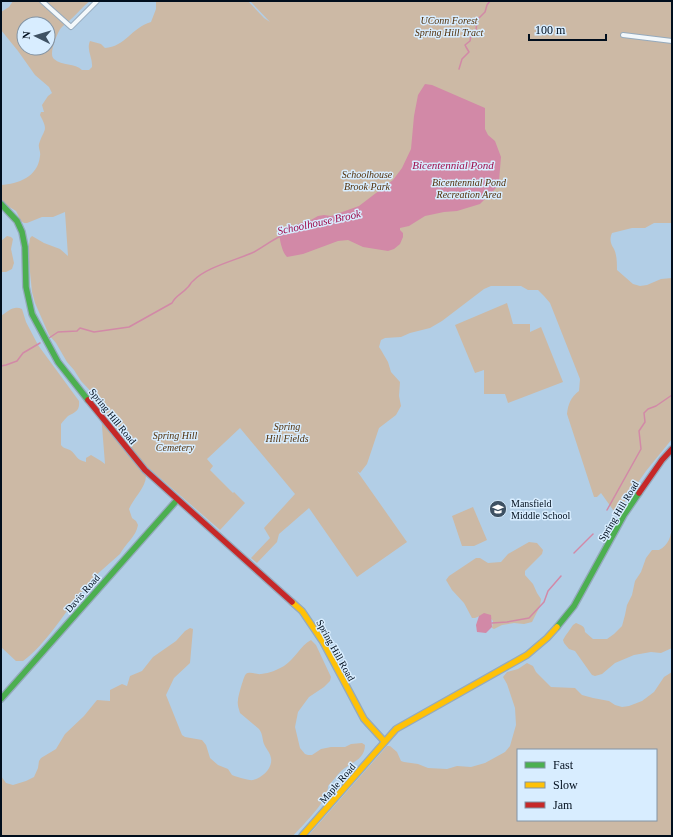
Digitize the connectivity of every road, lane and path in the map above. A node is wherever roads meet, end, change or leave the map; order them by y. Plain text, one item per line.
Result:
1 (42, 1) edge
2 (97, 1) edge
3 (623, 35) dead end
4 (672, 41) edge
5 (1, 204) edge
6 (672, 449) edge
7 (177, 500) junction
8 (1, 699) edge
9 (384, 742) junction
10 (302, 836) edge

1 - 2 street
3 - 4 street
5 - 7 street, Spring Hill Road
6 - 9 street, Spring Hill Road
7 - 8 street, Davis Road
7 - 9 street, Spring Hill Road
9 - 10 street, Maple Road

